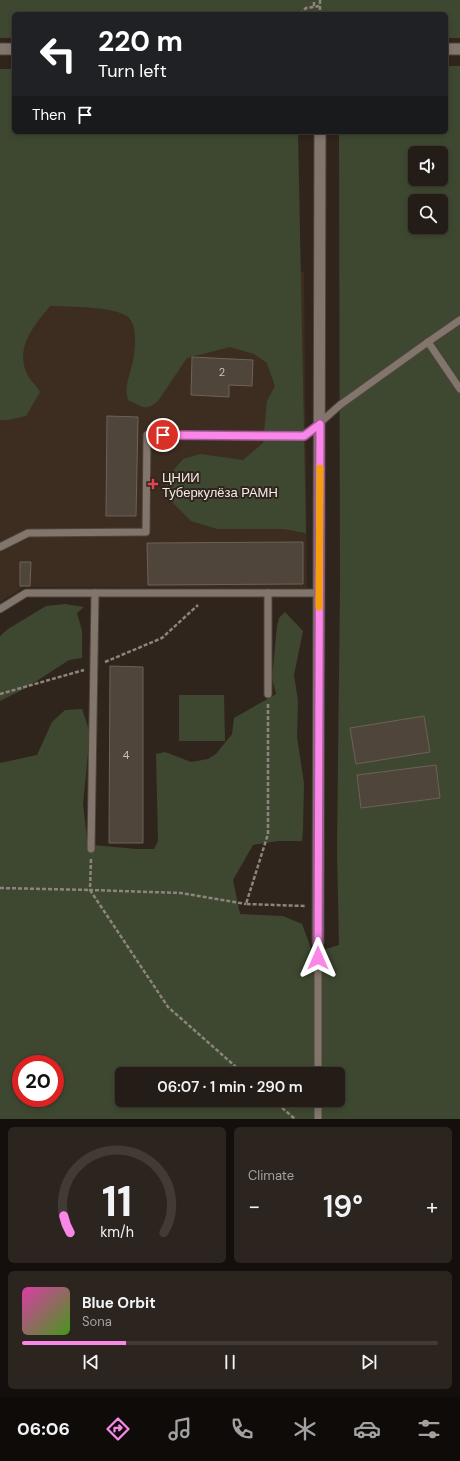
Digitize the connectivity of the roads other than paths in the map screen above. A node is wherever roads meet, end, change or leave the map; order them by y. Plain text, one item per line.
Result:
1 (0, 49) edge
2 (12, 49) edge
3 (448, 49) edge
4 (460, 49) edge
5 (320, 134) edge
6 (460, 320) edge
7 (428, 342) junction
8 (460, 389) edge
9 (320, 424) junction
10 (0, 547) edge
11 (95, 593) junction
12 (268, 593) junction
13 (319, 593) junction
14 (0, 609) edge
15 (268, 694) road end
16 (91, 849) road end
17 (318, 943) joint
18 (318, 1067) edge
19 (318, 1107) edge
20 (318, 1119) edge

1 - 2 street
3 - 4 street
5 - 9 street
6 - 7 lane
7 - 8 lane
7 - 9 lane
9 - 10 lane
9 - 13 street
11 - 12 lane
11 - 14 lane
11 - 16 lane
12 - 13 lane
12 - 15 lane
13 - 17 street
17 - 18 lane
19 - 20 lane

